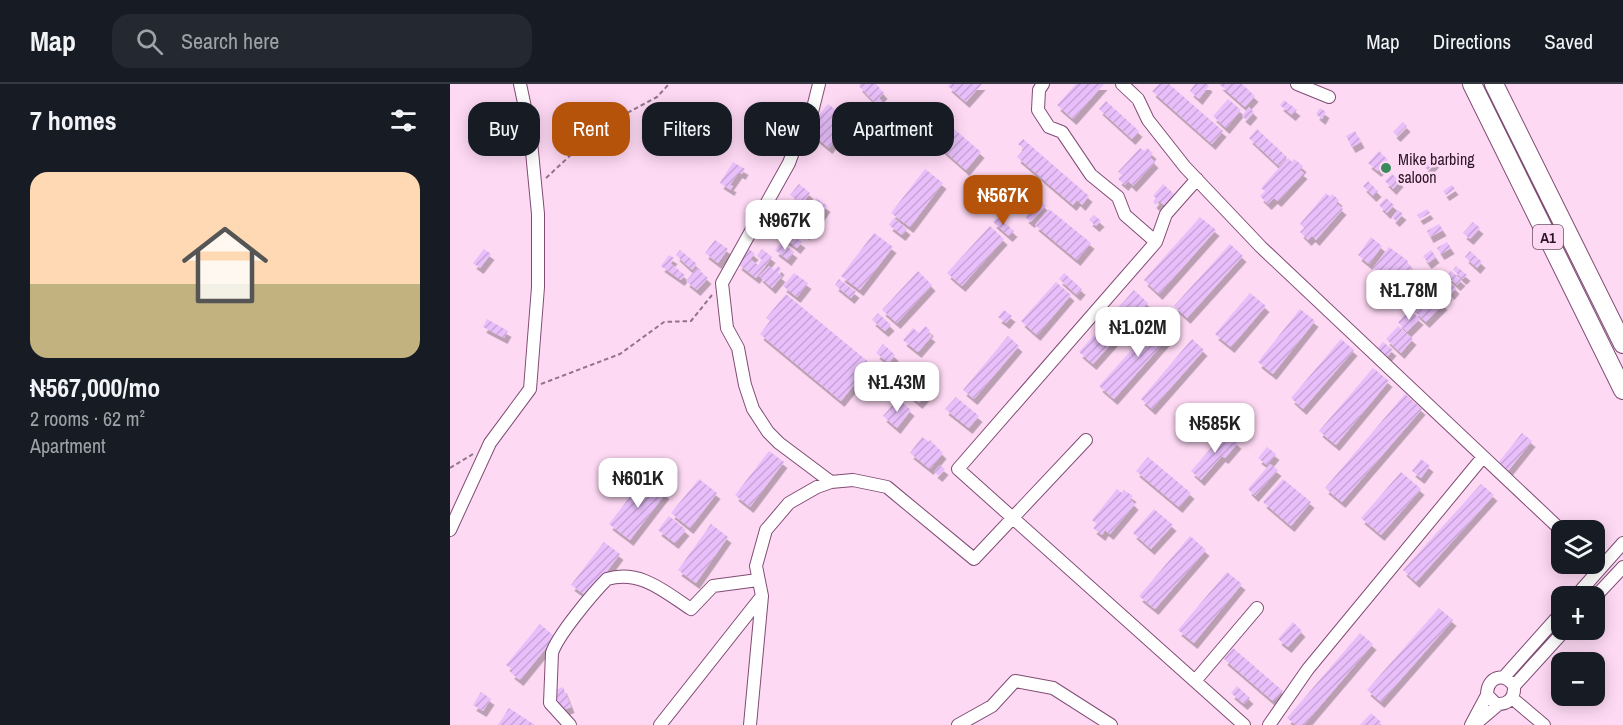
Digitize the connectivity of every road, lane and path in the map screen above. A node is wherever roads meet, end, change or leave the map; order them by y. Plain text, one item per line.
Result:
1 (520, 84) edge
2 (669, 84) edge
3 (819, 84) edge
4 (1043, 84) edge
5 (1122, 84) edge
6 (1297, 84) edge
7 (1472, 84) edge
8 (1494, 84) edge
9 (1329, 97) dead end
10 (1197, 179) junction
11 (536, 187) junction
12 (1156, 242) junction
13 (722, 283) junction
14 (1623, 344) edge
15 (530, 388) junction
16 (1623, 390) edge
17 (1086, 440) dead end
18 (490, 442) junction
19 (1483, 457) junction
20 (450, 468) edge
21 (831, 482) junction
22 (1012, 518) junction
23 (1551, 521) edge
24 (450, 530) edge
25 (1623, 543) edge
26 (1605, 559) edge
27 (1623, 567) edge
28 (759, 580) junction
29 (1605, 586) edge
30 (762, 596) junction
31 (1257, 608) dead end
32 (1551, 628) edge
33 (1555, 640) edge
34 (1195, 681) junction
35 (1510, 687) junction
36 (1487, 694) junction
37 (1499, 705) junction
38 (570, 725) edge
39 (660, 725) edge
40 (750, 725) edge
41 (958, 725) edge
42 (1111, 725) edge
43 (1244, 725) edge
44 (1269, 725) edge
45 (1472, 725) edge
46 (1544, 725) edge

1 - 11 street
2 - 11 path
3 - 13 street
4 - 12 street
5 - 10 street
6 - 9 street
7 - 16 highway, A1
8 - 14 highway, A1
10 - 12 street
10 - 19 street
11 - 15 street
12 - 22 street
13 - 15 path
13 - 21 street
15 - 18 street
17 - 22 street
18 - 20 path
18 - 24 street
19 - 23 street
19 - 44 street
21 - 22 street
21 - 28 street
22 - 34 street
25 - 26 street
27 - 29 street
28 - 30 street
28 - 38 street
30 - 39 street
30 - 40 street
31 - 34 street
32 - 35 street
33 - 35 street
34 - 43 street
35 - 36 street
35 - 37 street
35 - 46 street
36 - 37 street
36 - 45 street
37 - 45 street
41 - 42 street

